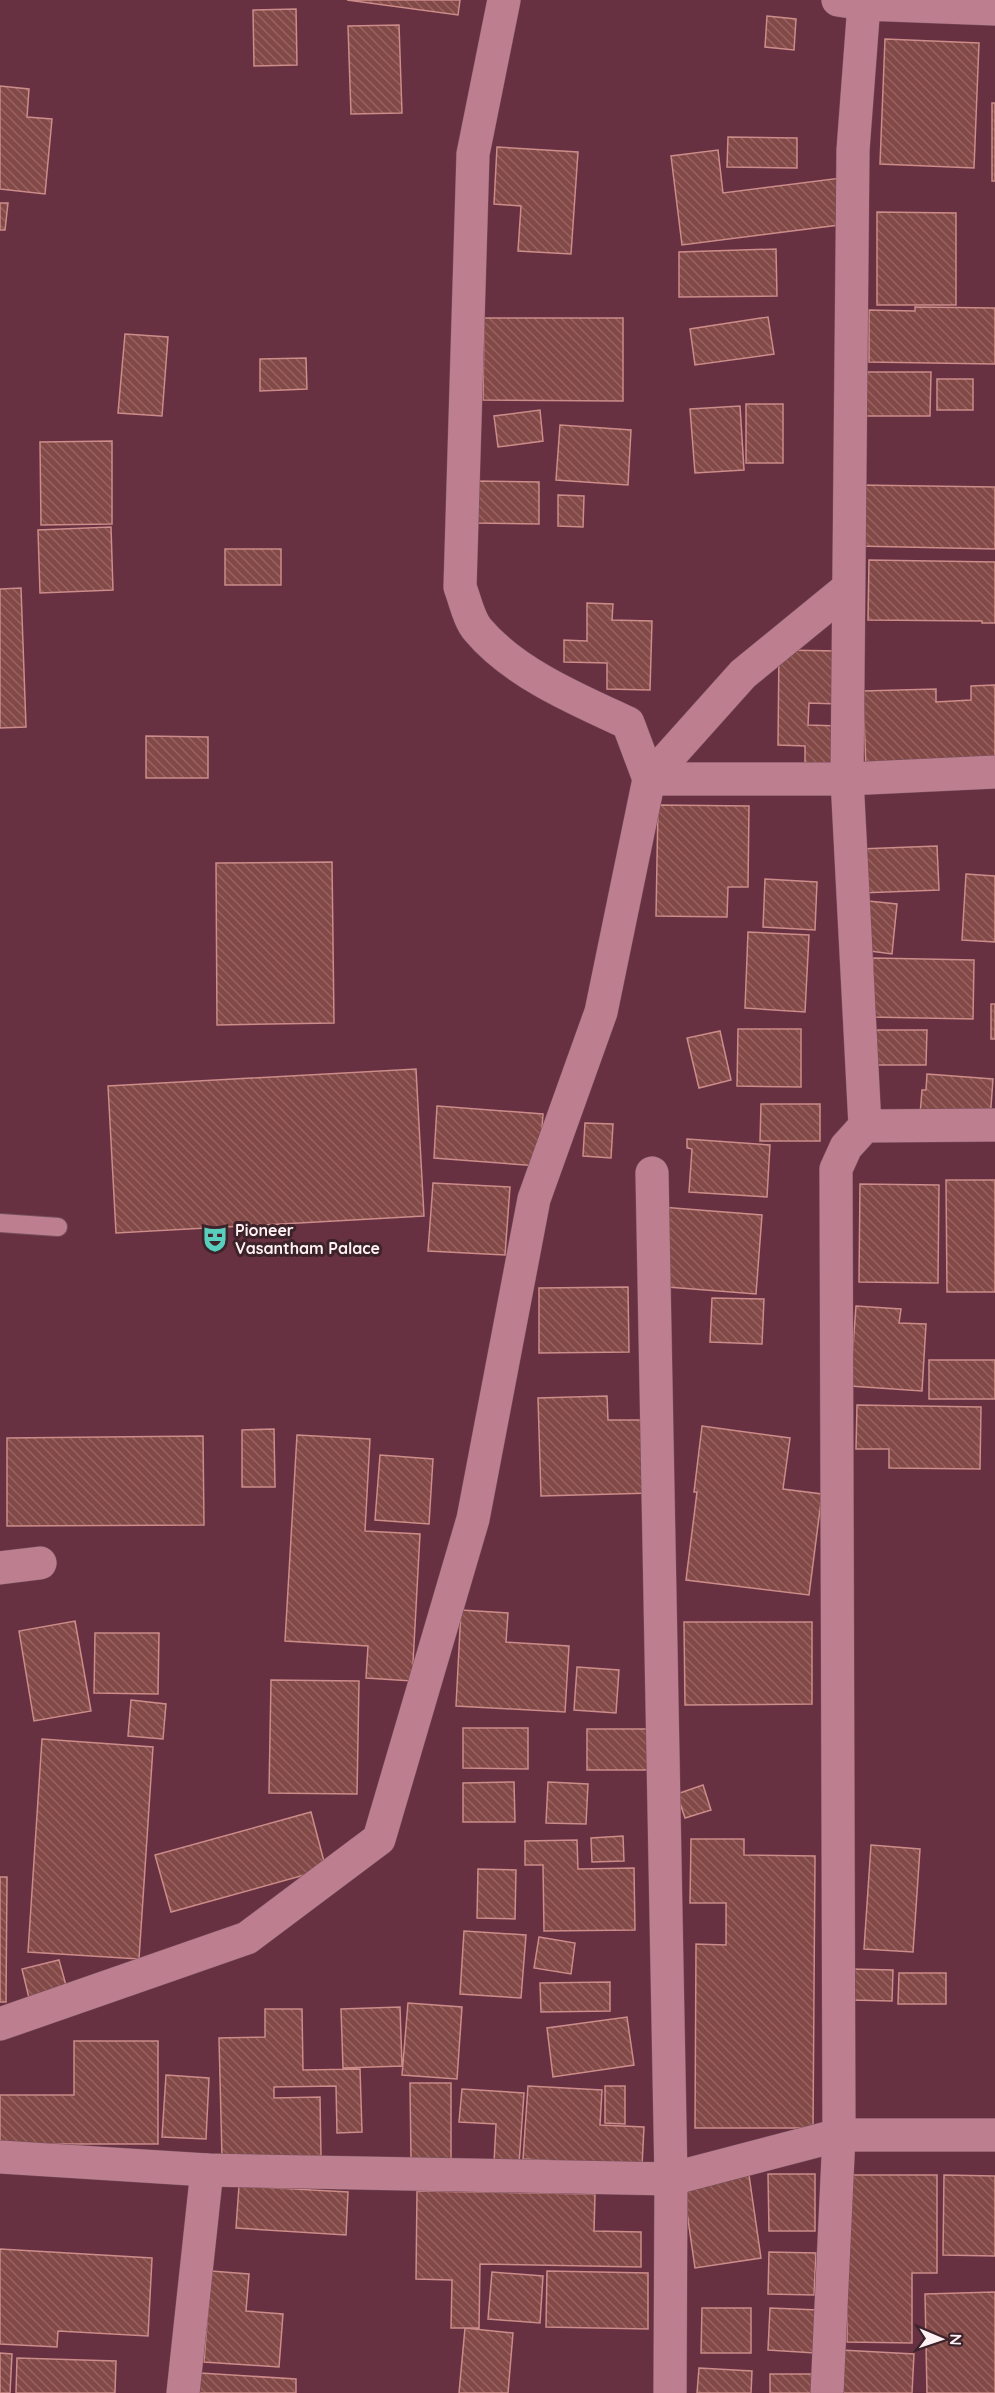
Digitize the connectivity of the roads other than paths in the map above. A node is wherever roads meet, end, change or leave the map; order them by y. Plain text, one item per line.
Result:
1 (504, 0) edge
2 (851, 2) edge
3 (995, 9) edge
4 (847, 589) junction
5 (995, 772) edge
6 (649, 779) junction
7 (847, 779) junction
8 (995, 1125) edge
9 (865, 1126) junction
10 (652, 1173) dead end
11 (0, 1223) edge
12 (58, 1227) dead end
13 (40, 1563) dead end
14 (0, 1568) edge
15 (0, 2024) edge
16 (839, 2135) junction
17 (995, 2135) edge
18 (0, 2157) edge
19 (207, 2170) junction
20 (671, 2179) junction
21 (183, 2393) edge
22 (670, 2393) edge
23 (828, 2393) edge

1 - 6 street
2 - 3 street
2 - 4 street
4 - 6 street
4 - 7 street
5 - 7 street
6 - 7 street
6 - 15 street
7 - 9 street
8 - 9 street
9 - 16 street
10 - 20 street
11 - 12 lane
13 - 14 street
16 - 17 street
16 - 20 street
16 - 23 street
18 - 19 street
19 - 20 street
19 - 21 street
20 - 22 street

